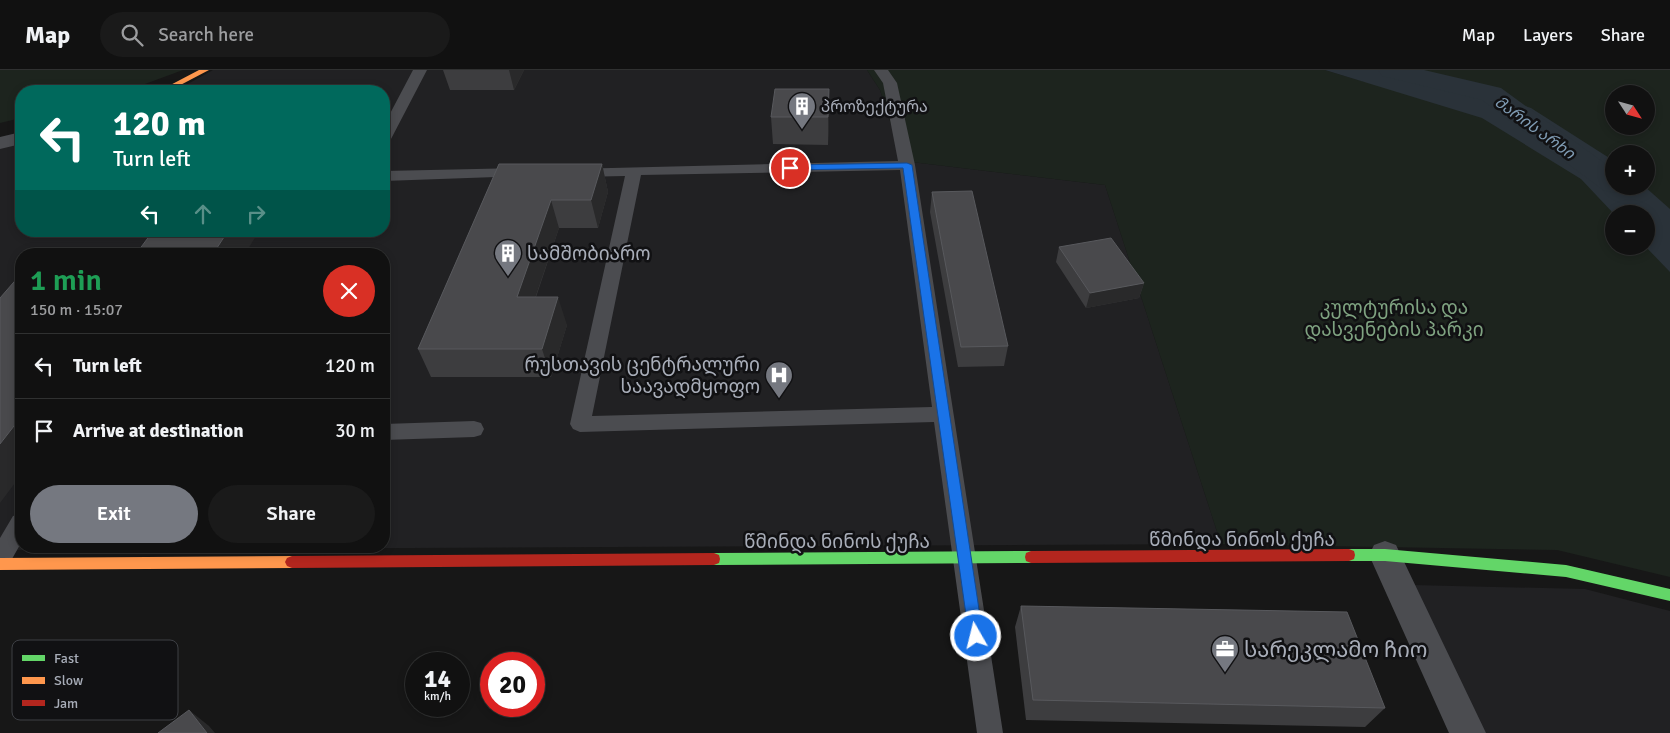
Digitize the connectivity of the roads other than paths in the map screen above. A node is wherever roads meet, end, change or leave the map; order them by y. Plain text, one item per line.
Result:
1 (205, 70) edge
2 (420, 70) edge
3 (881, 70) edge
4 (175, 85) edge
5 (390, 127) edge
6 (15, 139) edge
7 (0, 142) edge
8 (907, 165) junction
9 (634, 171) junction
10 (557, 172) edge
11 (538, 173) edge
12 (390, 176) edge
13 (943, 414) junction
14 (474, 429) dead end
15 (390, 432) edge
16 (15, 533) edge
17 (1385, 555) junction
18 (964, 558) junction
19 (0, 559) edge
20 (0, 564) edge
21 (1670, 595) edge
22 (990, 733) edge
23 (1468, 733) edge

1 - 4 street
2 - 5 lane
3 - 8 lane
6 - 7 street
8 - 9 lane
8 - 13 lane
9 - 10 lane
9 - 13 lane
11 - 12 lane
13 - 18 lane
14 - 15 lane
16 - 19 lane
17 - 18 street, წმინდა ნინოს ქუჩა
17 - 21 street, წმინდა ნინოს ქუჩა
17 - 23 street
18 - 20 street, წმინდა ნინოს ქუჩა
18 - 22 lane

